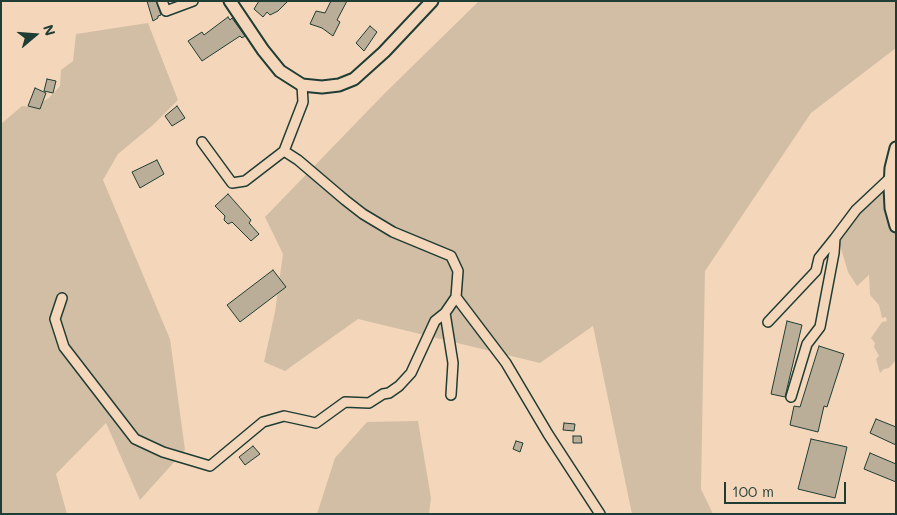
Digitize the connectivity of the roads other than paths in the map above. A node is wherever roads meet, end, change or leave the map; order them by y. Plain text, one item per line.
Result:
1 (162, 1) edge
2 (193, 1) edge
3 (230, 1) edge
4 (432, 1) edge
5 (302, 85) junction
6 (202, 142) dead end
7 (896, 148) edge
8 (284, 151) junction
9 (890, 178) junction
10 (896, 226) edge
11 (835, 238) junction
12 (456, 297) junction
13 (62, 298) dead end
14 (446, 313) junction
15 (768, 322) dead end
16 (451, 395) dead end
17 (791, 397) dead end
18 (600, 514) edge

1 - 2 street
3 - 5 main road
4 - 5 main road
5 - 8 street
6 - 8 street
7 - 9 main road
8 - 12 street
9 - 10 main road
9 - 11 street
11 - 15 street
11 - 17 street
12 - 14 street
12 - 18 street
13 - 14 street
14 - 16 street

